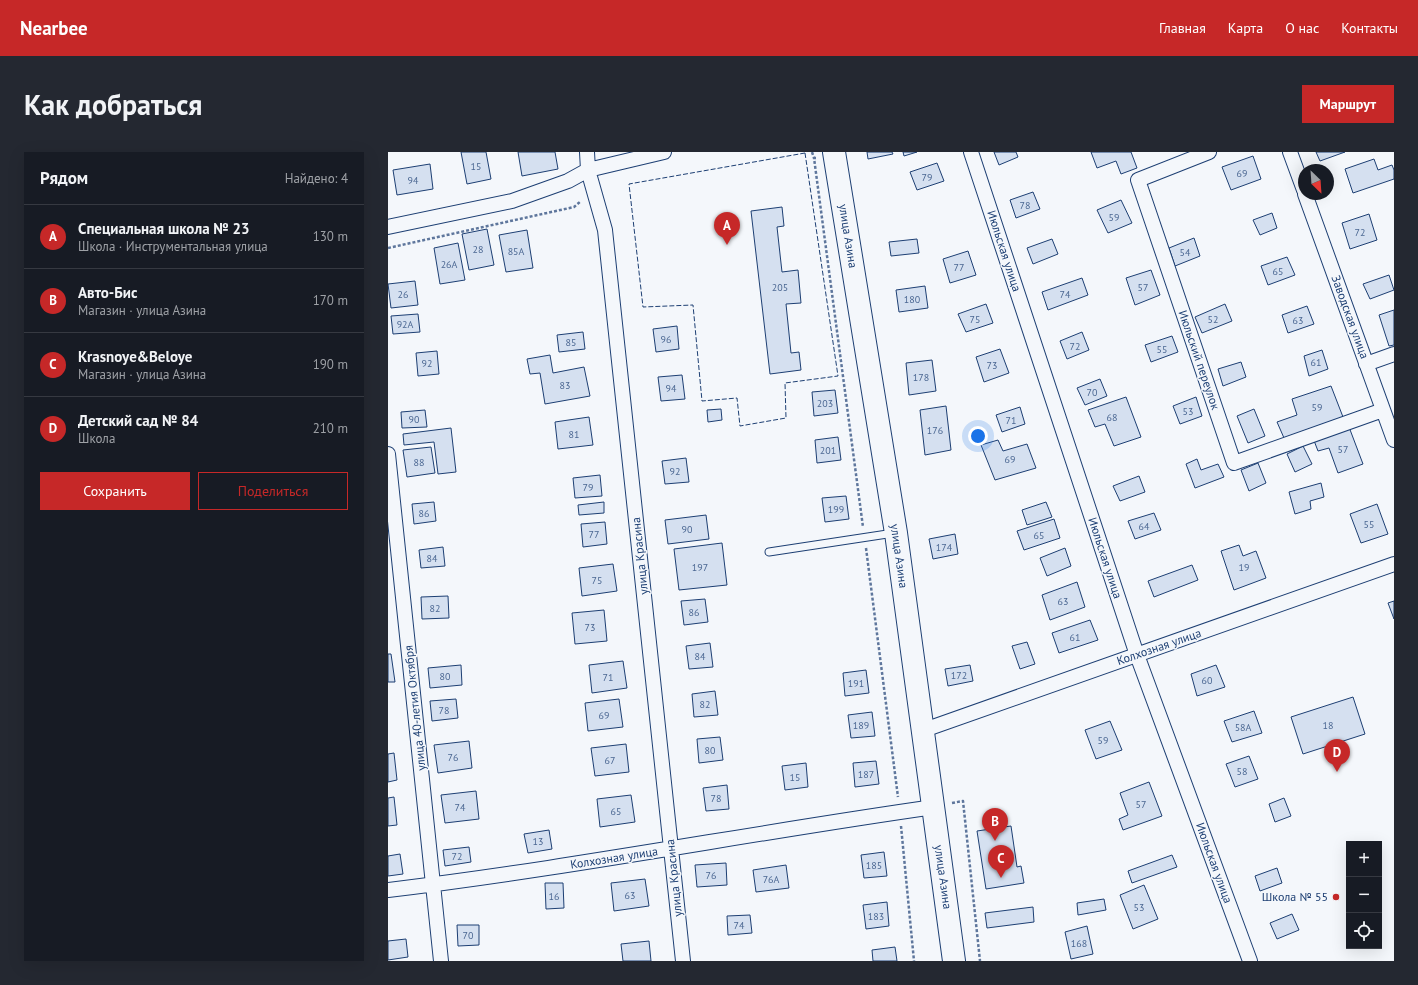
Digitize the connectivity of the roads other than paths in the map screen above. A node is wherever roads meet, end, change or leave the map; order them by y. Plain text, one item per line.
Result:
1 (587, 152) edge
2 (664, 152) edge
3 (834, 152) edge
4 (971, 152) edge
5 (1210, 152) edge
6 (1290, 152) edge
7 (588, 170) junction
8 (1298, 174) edge
9 (1307, 200) edge
10 (388, 227) edge
11 (1394, 354) edge
12 (1366, 364) junction
13 (1383, 410) junction
14 (1394, 440) edge
15 (388, 454) edge
16 (896, 533) junction
17 (769, 552) dead end
18 (1394, 564) edge
19 (1137, 655) junction
20 (924, 730) junction
21 (934, 807) junction
22 (672, 849) junction
23 (433, 885) junction
24 (388, 890) edge
25 (441, 961) edge
26 (682, 961) edge
27 (954, 961) edge
28 (1250, 961) edge

1 - 7 street, улица Красина
2 - 7 street
3 - 16 main road, улица Азина
4 - 19 street, Июльская улица
5 - 13 street, Июльский переулок
6 - 8 street
7 - 10 street
7 - 22 street, улица Красина
9 - 12 street, Заводская улица
11 - 12 street
12 - 13 street, Заводская улица
13 - 14 street, Заводская улица
15 - 23 street, улица 40-летия Октября
16 - 17 lane
16 - 20 main road, улица Азина
18 - 19 street, Колхозная улица
19 - 20 street, Колхозная улица
19 - 28 street, Июльская улица
20 - 21 main road, улица Азина
21 - 22 street, Колхозная улица
21 - 27 main road, улица Азина
22 - 23 street, Колхозная улица
22 - 26 street, улица Красина
23 - 24 street, Колхозная улица
23 - 25 street, улица 40-летия Октября

